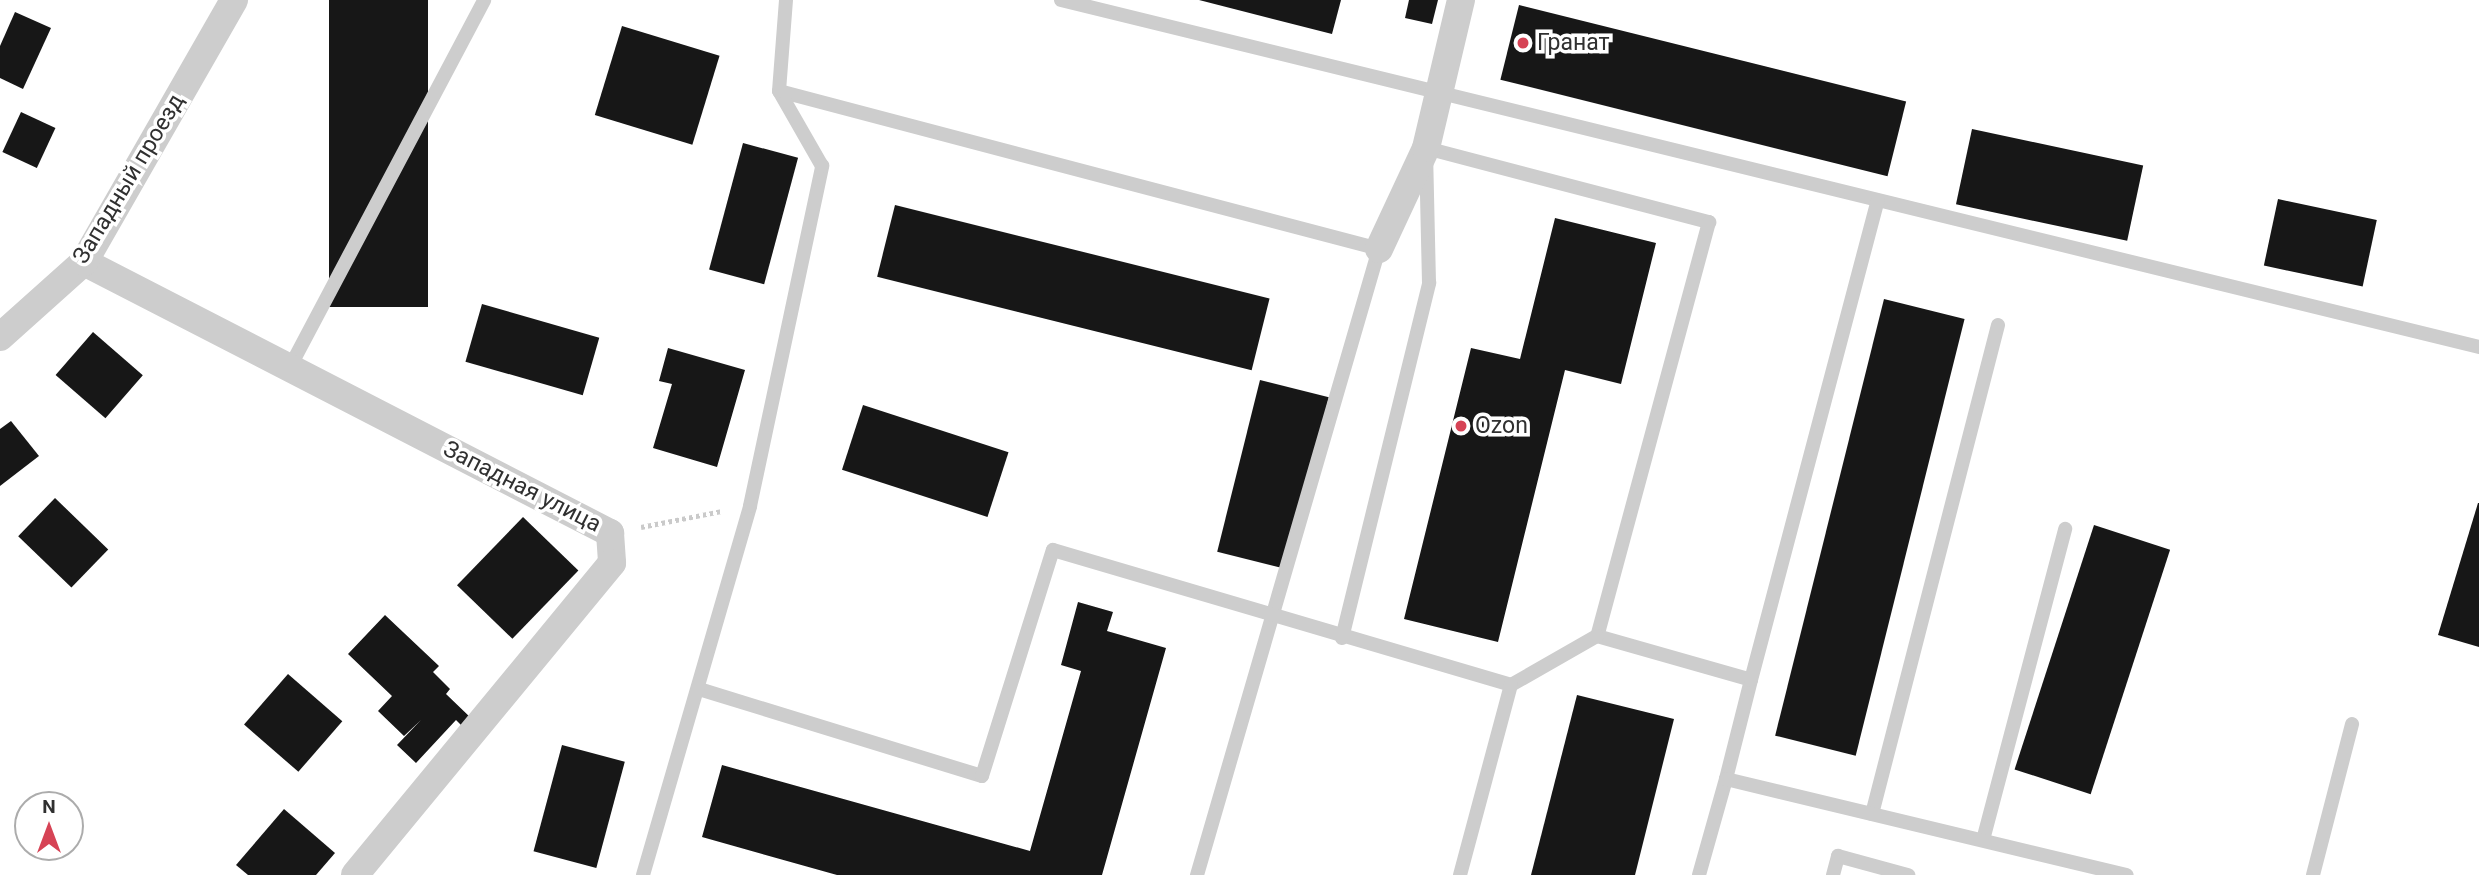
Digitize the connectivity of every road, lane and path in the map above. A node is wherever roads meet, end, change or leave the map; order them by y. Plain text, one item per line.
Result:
1 (234, 0) edge
2 (484, 0) edge
3 (786, 0) edge
4 (1061, 0) edge
5 (1461, 0) edge
6 (779, 91) junction
7 (1439, 95) junction
8 (1426, 148) junction
9 (1878, 201) junction
10 (1379, 249) junction
11 (85, 262) junction
12 (1998, 325) dead end
13 (0, 337) edge
14 (2479, 347) edge
15 (290, 367) junction
16 (750, 506) junction
17 (2065, 529) dead end
18 (610, 533) junction
19 (1274, 619) junction
20 (1597, 636) junction
21 (1342, 638) junction
22 (1751, 680) junction
23 (1511, 685) junction
24 (699, 689) junction
25 (2352, 724) dead end
26 (1726, 779) junction
27 (1872, 814) junction
28 (1983, 840) junction
29 (355, 875) edge
30 (643, 875) edge
31 (1197, 875) edge
32 (1460, 875) edge
33 (1699, 875) edge
34 (1833, 875) edge
35 (1908, 875) edge
36 (2127, 875) edge
37 (2313, 875) edge

1 - 11 street, Западный проезд
2 - 15 lane
3 - 6 lane
4 - 7 lane
5 - 7 street
6 - 10 lane
6 - 16 lane
7 - 8 street
7 - 9 lane
8 - 10 street
8 - 20 lane
8 - 21 lane
9 - 14 lane
9 - 22 lane
10 - 19 lane
11 - 13 street, Западный проезд
11 - 15 street, Западная улица
12 - 27 lane
15 - 18 street, Западная улица
16 - 18 path
16 - 24 lane
17 - 28 lane
18 - 29 street, Западная улица
19 - 21 lane
19 - 24 lane
19 - 31 lane
20 - 22 lane
20 - 23 lane
21 - 23 lane
22 - 26 lane
23 - 32 lane
24 - 30 lane
25 - 37 lane
26 - 27 lane
26 - 33 lane
27 - 28 lane
28 - 36 lane
34 - 35 lane

